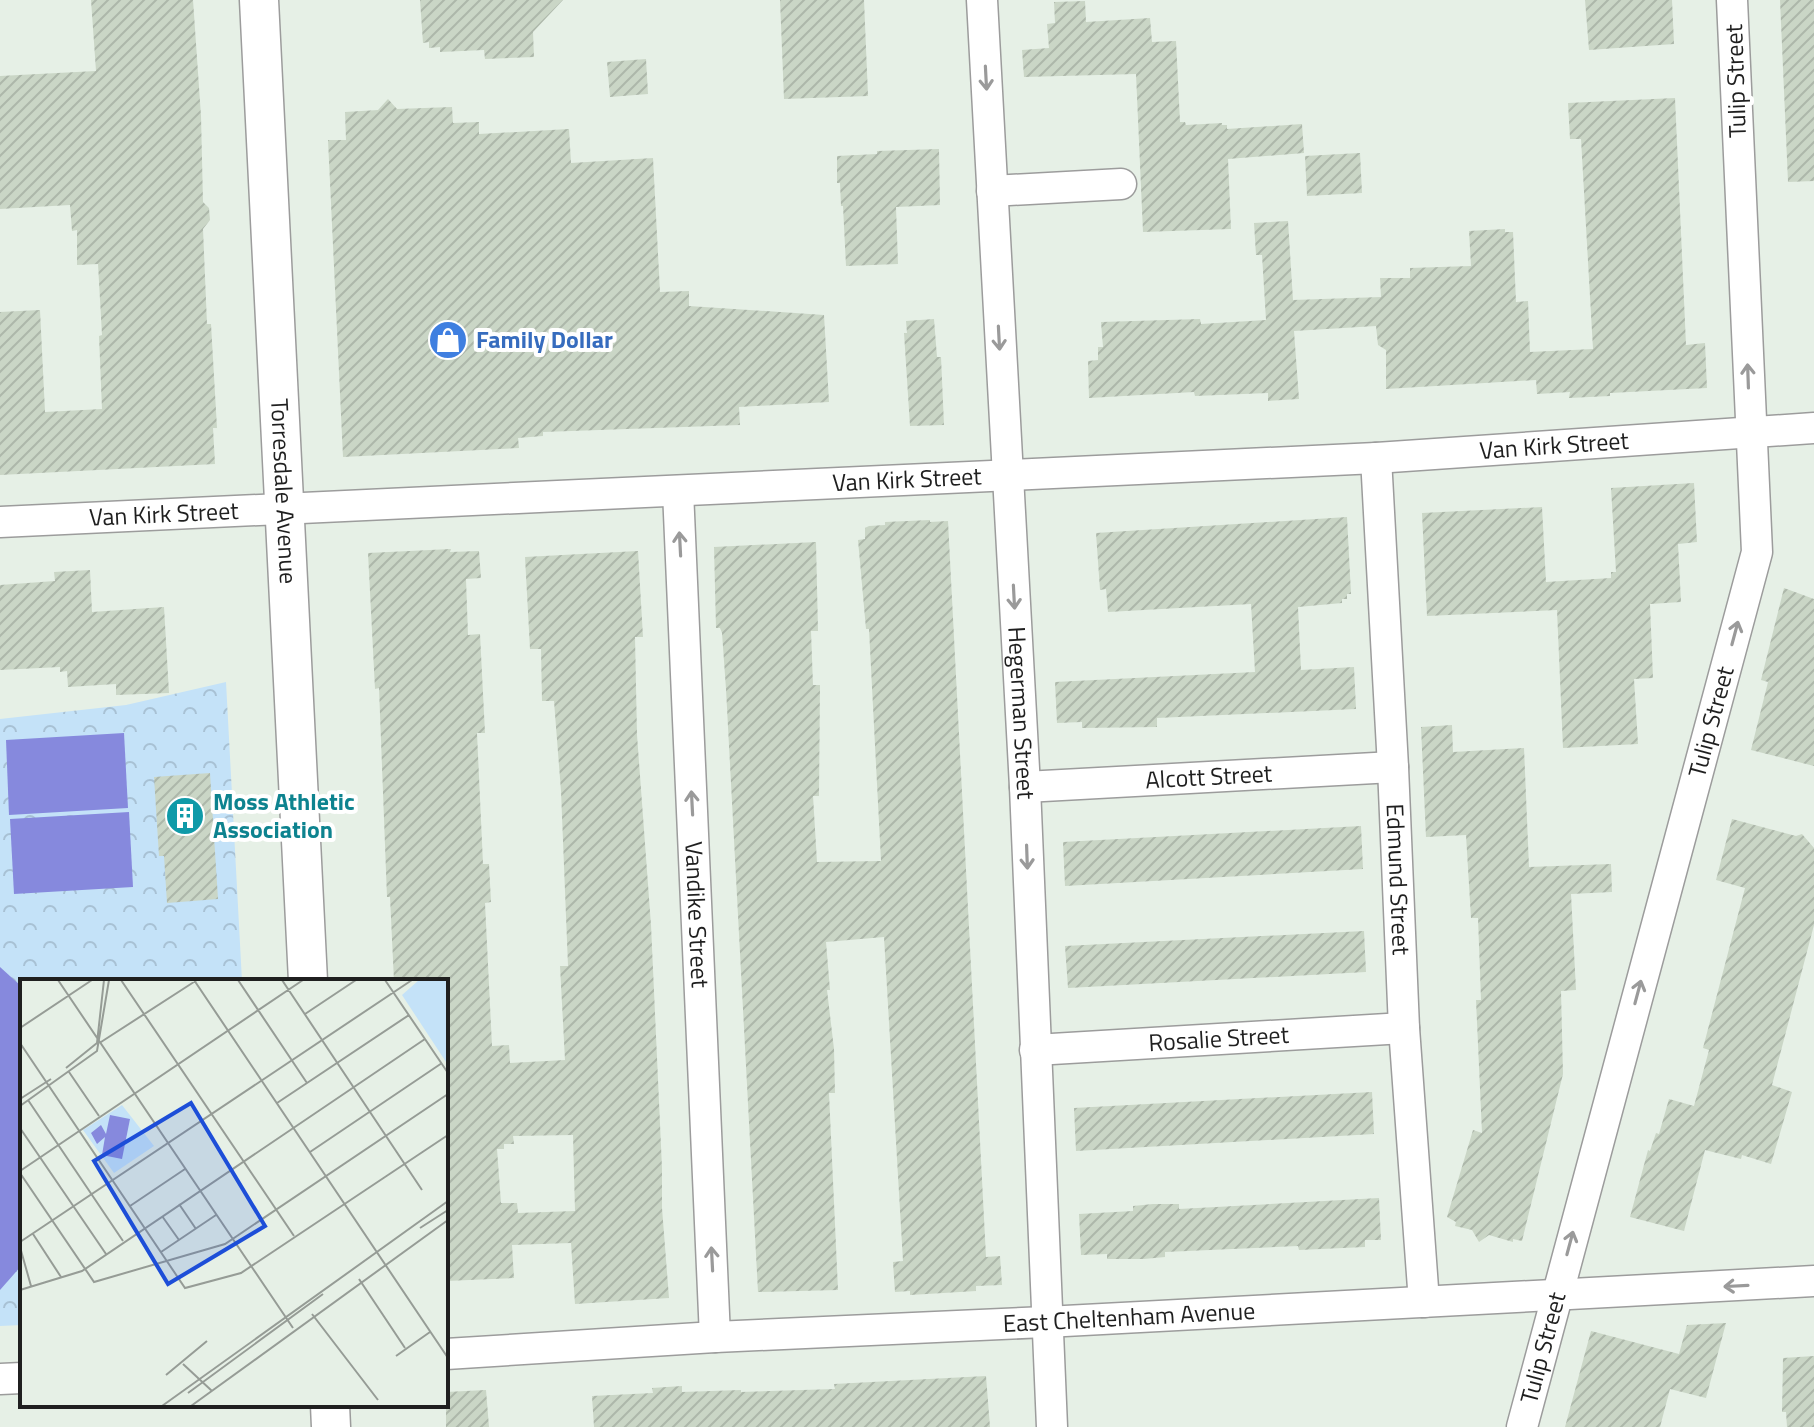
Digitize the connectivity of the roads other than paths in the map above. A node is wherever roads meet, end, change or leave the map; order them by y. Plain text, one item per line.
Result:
1 (259, 0) edge
2 (982, 0) edge
3 (1732, 0) edge
4 (1121, 184) dead end
5 (992, 191) junction
6 (1814, 428) edge
7 (1751, 431) junction
8 (1376, 458) junction
9 (1006, 474) junction
10 (678, 491) junction
11 (284, 509) junction
12 (0, 522) edge
13 (1393, 767) junction
14 (1025, 787) junction
15 (308, 979) edge
16 (1404, 1028) junction
17 (1035, 1050) junction
18 (1814, 1281) edge
19 (1556, 1295) junction
20 (1424, 1302) junction
21 (1046, 1322) junction
22 (715, 1337) junction
23 (448, 1354) edge
24 (20, 1378) edge
25 (0, 1379) edge
26 (330, 1407) edge
27 (331, 1427) edge
28 (1052, 1427) edge
29 (1522, 1427) edge

1 - 11 street, Torresdale Avenue
2 -> 5 street, Hegerman Street
7 -> 3 street, Tulip Street
4 - 5 street
5 -> 9 street, Hegerman Street
6 - 7 street, Van Kirk Street
7 - 8 street, Van Kirk Street
19 -> 7 street, Tulip Street
8 - 9 street, Van Kirk Street
8 - 13 street, Edmund Street
9 - 10 street, Van Kirk Street
9 -> 14 street, Hegerman Street
10 - 11 street, Van Kirk Street
22 -> 10 street, Vandike Street
11 - 12 street, Van Kirk Street
11 - 15 street, Torresdale Avenue
13 - 14 street, Alcott Street
13 - 16 street, Edmund Street
14 -> 17 street, Hegerman Street
16 - 17 street, Rosalie Street
16 - 20 street, Edmund Street
17 - 21 street, Hegerman Street
18 -> 19 street, East Cheltenham Avenue
19 - 20 street, East Cheltenham Avenue
19 - 29 street, Tulip Street
20 - 21 street, East Cheltenham Avenue
21 - 22 street, East Cheltenham Avenue
21 - 28 street, Hegerman Street
22 - 23 street, East Cheltenham Avenue
24 - 25 street
26 - 27 street

